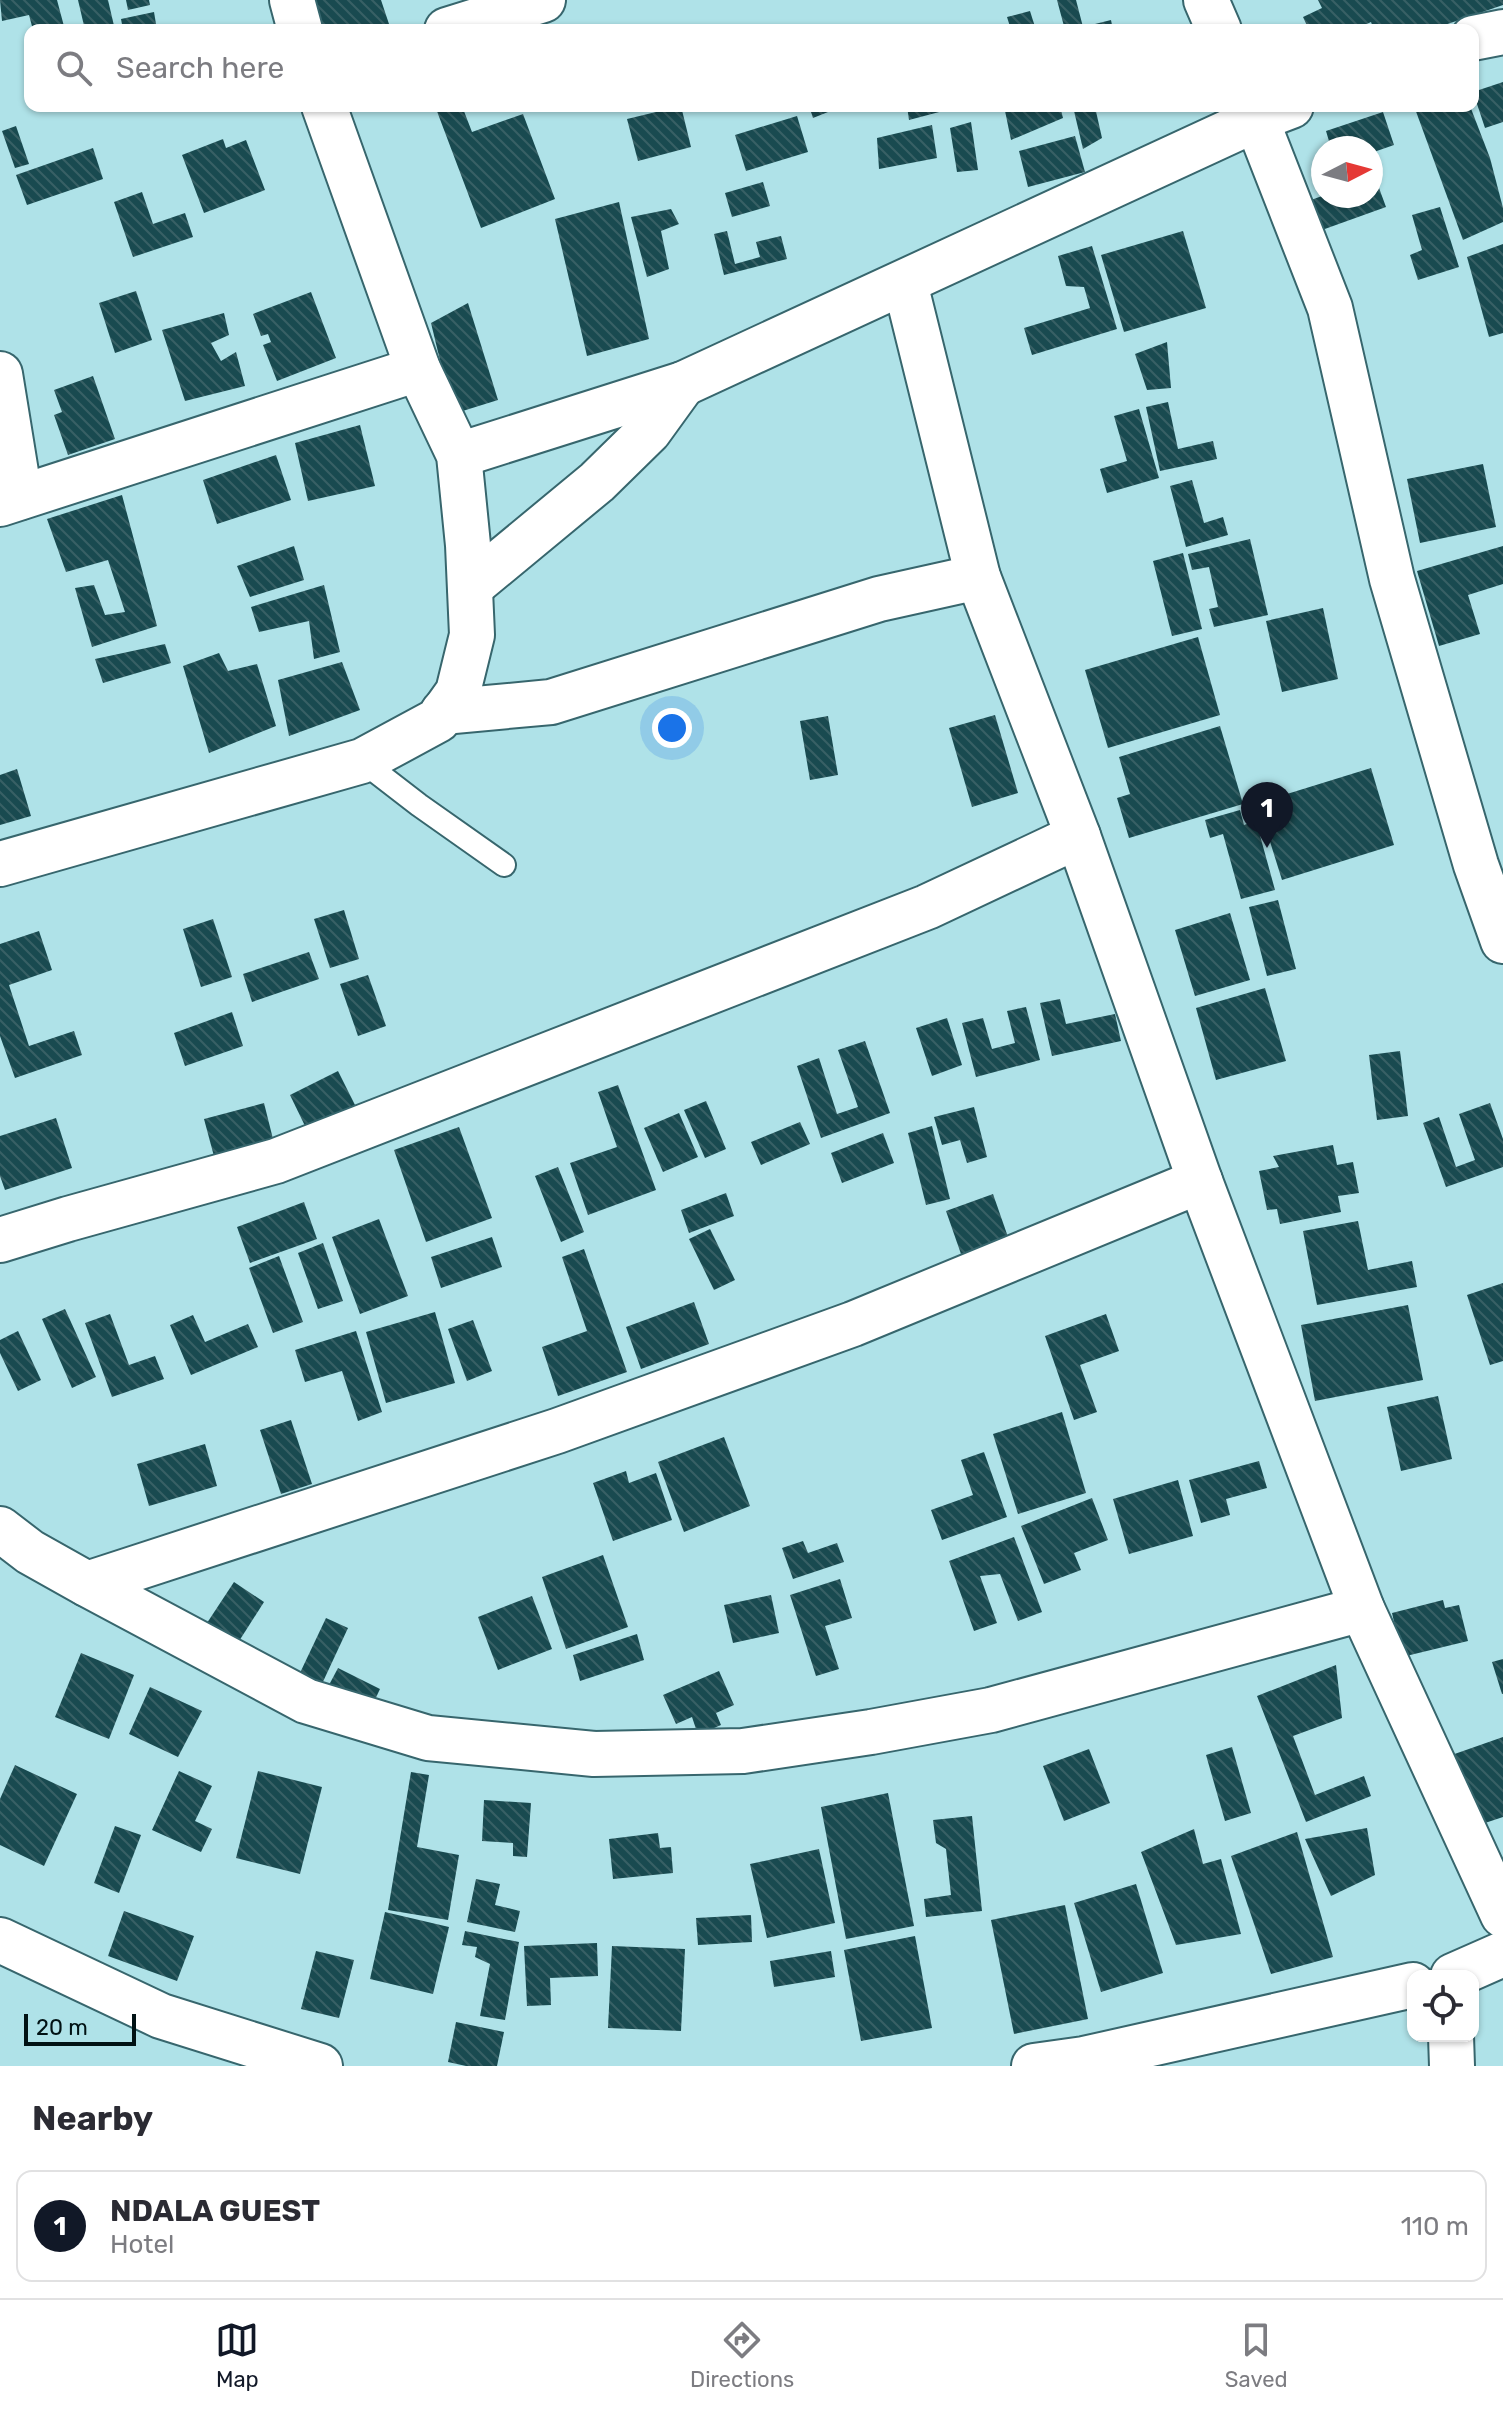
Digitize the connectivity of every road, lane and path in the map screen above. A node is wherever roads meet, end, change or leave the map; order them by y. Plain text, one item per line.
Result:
1 (292, 0) edge
2 (543, 0) edge
3 (1206, 0) edge
4 (298, 24) edge
5 (466, 24) edge
6 (1216, 24) edge
7 (1503, 32) edge
8 (1479, 37) edge
9 (326, 112) edge
10 (1262, 112) edge
11 (1267, 112) edge
12 (905, 283) junction
13 (418, 369) junction
14 (0, 374) edge
15 (683, 384) junction
16 (459, 455) junction
17 (10, 501) edge
18 (978, 577) junction
19 (470, 587) junction
20 (443, 712) junction
21 (362, 761) junction
22 (1078, 836) junction
23 (0, 864) edge
24 (504, 865) dead end
25 (1503, 941) edge
26 (1200, 1181) junction
27 (0, 1240) edge
28 (0, 1529) edge
29 (87, 1584) junction
30 (1362, 1609) junction
31 (1503, 1915) edge
32 (0, 1940) edge
33 (1503, 1954) edge
34 (1467, 1970) edge
35 (1407, 1986) edge
36 (1451, 2042) edge
37 (1084, 2062) edge
38 (320, 2066) edge
39 (1034, 2066) edge
40 (1452, 2066) edge

1 - 4 street
2 - 5 street
3 - 6 street
7 - 8 street
9 - 13 street
10 - 12 street
11 - 25 street
12 - 15 street
12 - 18 street
13 - 16 street
13 - 17 street
14 - 17 street
15 - 16 street
15 - 19 street
16 - 19 street
18 - 20 street
18 - 22 street
19 - 20 street
20 - 21 street
21 - 23 street
21 - 24 lane
22 - 26 street
22 - 27 street
26 - 29 street
26 - 30 street
28 - 29 street
29 - 30 street
30 - 31 street
32 - 38 street
33 - 34 street
35 - 37 street
36 - 40 street
37 - 39 street

